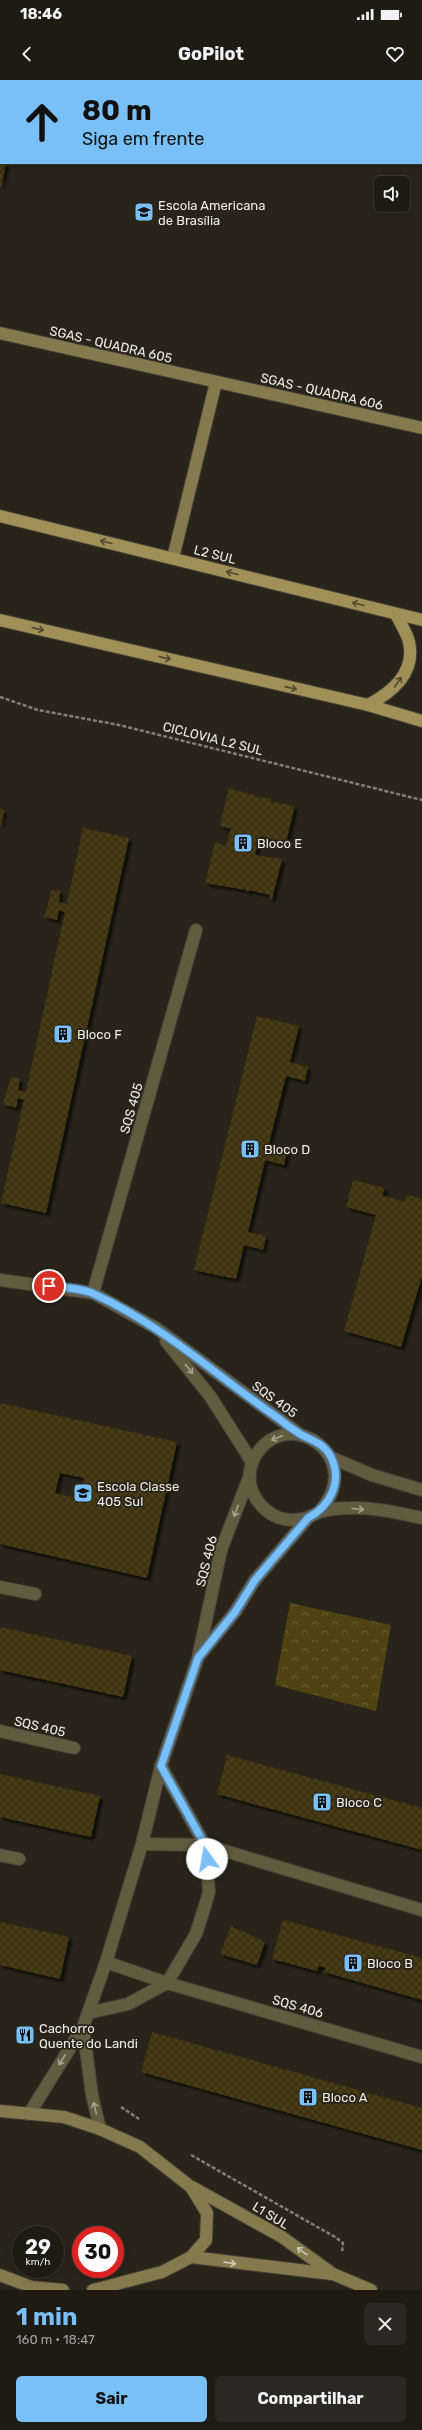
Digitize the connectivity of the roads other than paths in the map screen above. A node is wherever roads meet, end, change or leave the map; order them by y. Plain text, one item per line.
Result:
1 (0, 333) edge
2 (216, 382) junction
3 (422, 428) edge
4 (0, 516) edge
5 (173, 558) junction
6 (396, 614) junction
7 (0, 620) edge
8 (422, 620) edge
9 (368, 705) junction
10 (422, 721) edge
11 (196, 930) dead end
12 (0, 1280) edge
13 (93, 1293) junction
14 (156, 1328) junction
15 (301, 1435) junction
16 (330, 1457) junction
17 (252, 1462) junction
18 (250, 1475) junction
19 (422, 1490) edge
20 (314, 1515) junction
21 (422, 1518) edge
22 (0, 1587) edge
23 (35, 1594) dead end
24 (198, 1658) junction
25 (0, 1732) edge
26 (74, 1748) dead end
27 (161, 1766) junction
28 (142, 1844) junction
29 (205, 1845) junction
30 (0, 1855) edge
31 (19, 1859) dead end
32 (422, 1910) edge
33 (106, 1962) junction
34 (167, 1983) junction
35 (88, 2013) junction
36 (83, 2027) junction
37 (422, 2057) edge
38 (0, 2111) edge
39 (29, 2114) junction
40 (100, 2129) junction
41 (191, 2187) junction
42 (191, 2257) junction
43 (0, 2274) edge
44 (333, 2274) junction
45 (63, 2290) edge
46 (93, 2290) edge
47 (371, 2290) edge

1 - 2 street, SGAS - QUADRA 605
2 - 3 street, SGAS - QUADRA 606
2 - 5 street
5 -> 4 main road, L2 SUL
6 -> 5 main road, L2 SUL
6 - 8 main road, L2 SUL
9 -> 6 main road
7 -> 9 main road
9 - 10 main road
11 - 13 street, SQS 405
12 - 13 street, SQS 405
13 - 14 street, SQS 405
14 - 15 street, SQS 405
14 -> 17 street, SQS 405
15 - 16 street
15 -> 17 street
16 - 19 street
16 - 20 street
17 - 18 street
18 - 20 street
18 -> 24 street, SQS 406
20 -> 21 street
20 - 24 street, SQS 406
22 - 23 street
24 - 27 street, SQS 406
25 - 26 street, SQS 405
27 - 28 street, SQS 406
27 - 29 street
28 - 29 street
28 - 33 street, SQS 406
29 - 32 street
29 - 34 street
30 - 31 street
33 - 34 street, SQS 406
33 - 35 street, SQS 406
34 - 35 street
34 - 37 street, SQS 406
35 - 36 street, SQS 406
36 -> 39 street, SQS 406
40 -> 36 street, SQS 406
38 - 39 street
39 - 40 street
40 - 41 street
41 - 42 street
44 -> 41 street, L1 SUL
42 -> 44 street, L1 SUL
42 - 46 street
43 - 45 street
44 - 47 street, L1 SUL

